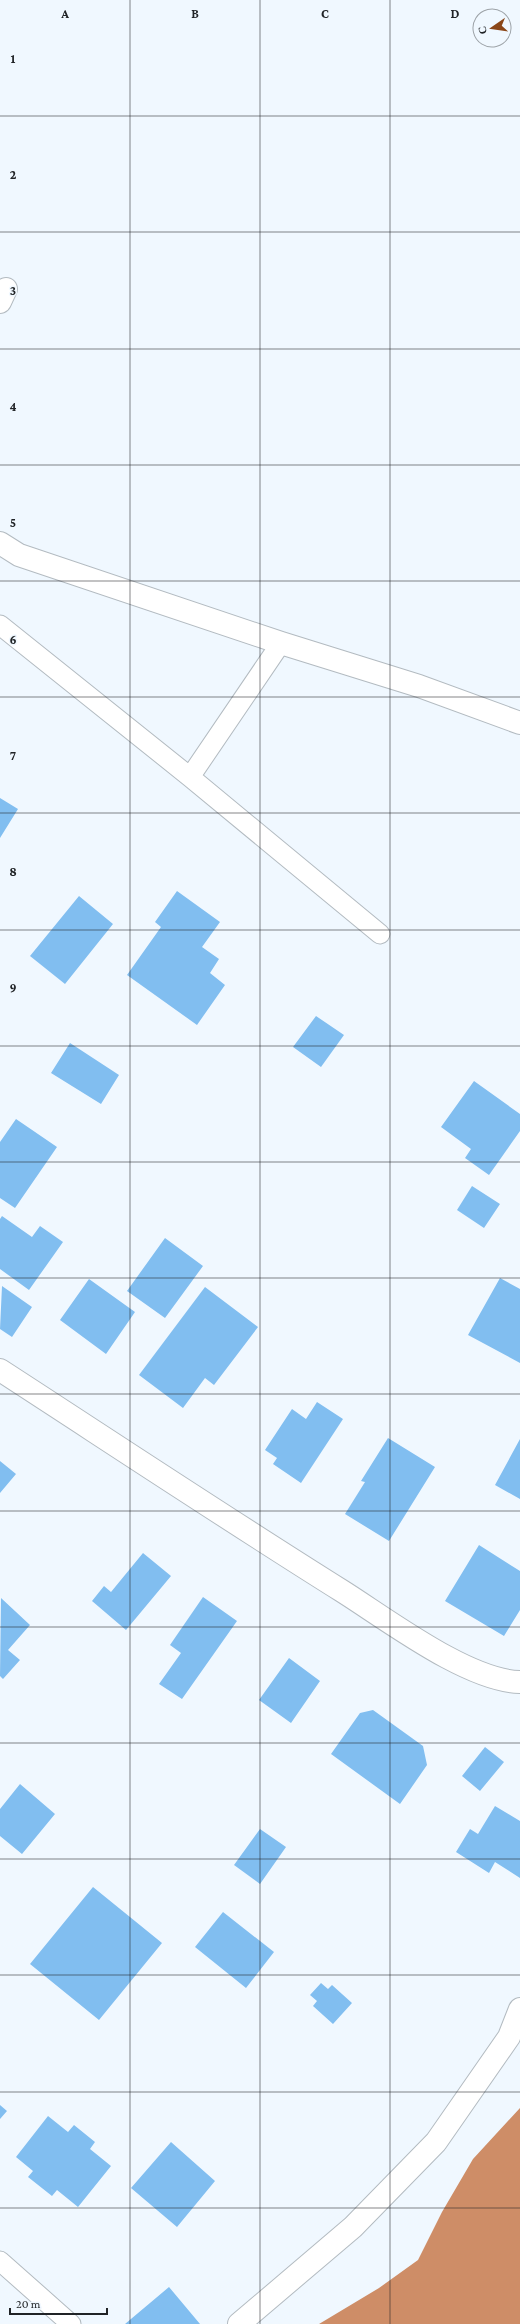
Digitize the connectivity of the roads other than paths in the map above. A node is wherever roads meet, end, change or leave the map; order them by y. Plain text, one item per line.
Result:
1 (0, 543) edge
2 (0, 625) edge
3 (281, 643) junction
4 (520, 723) edge
5 (190, 777) junction
6 (380, 934) dead end
7 (0, 1370) edge
8 (520, 1682) edge
9 (520, 2009) edge
10 (0, 2261) edge
11 (71, 2324) edge
12 (239, 2324) edge

1 - 3 street
2 - 5 lane
3 - 4 street
3 - 5 lane
5 - 6 lane
7 - 8 street
9 - 12 street
10 - 11 lane

